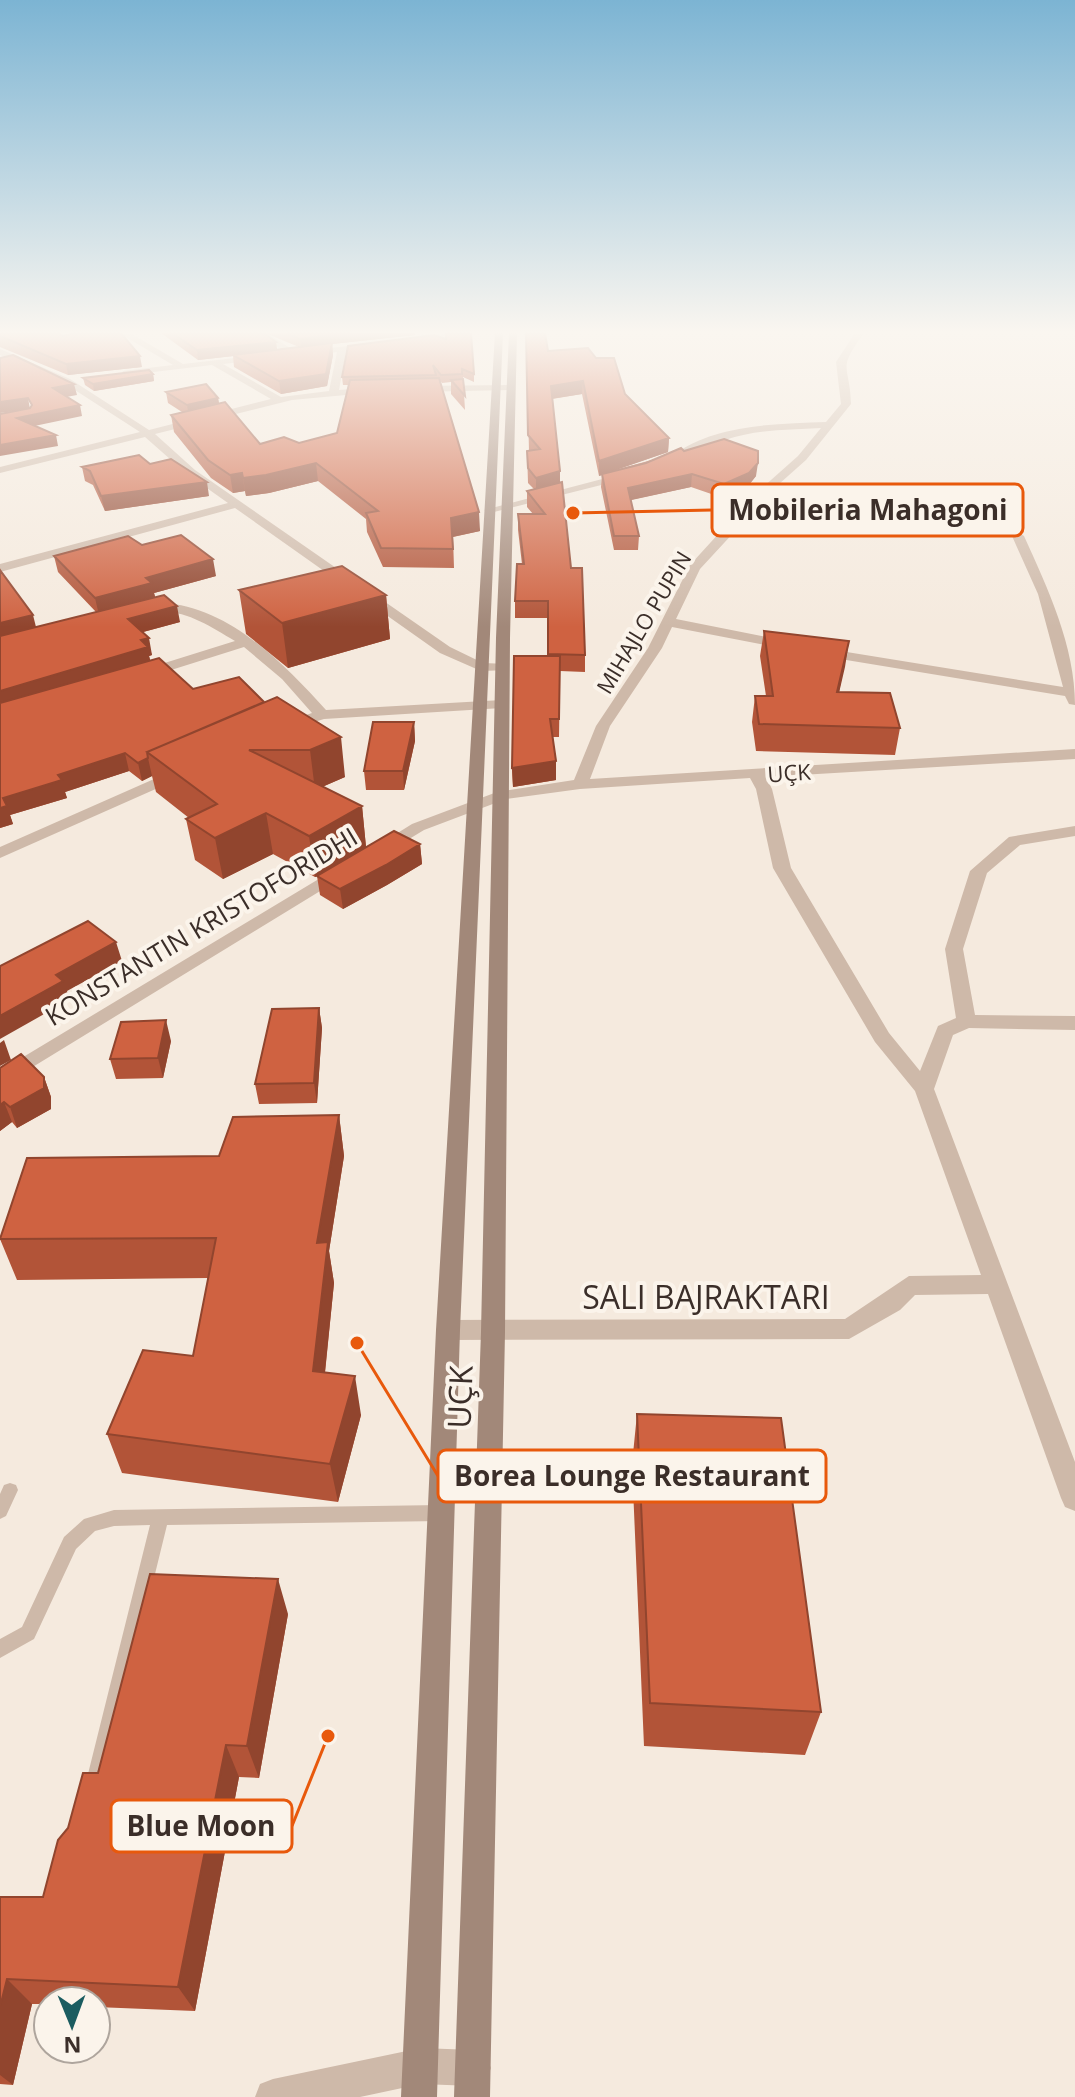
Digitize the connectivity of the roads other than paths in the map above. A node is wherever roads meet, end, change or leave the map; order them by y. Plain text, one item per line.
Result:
1 (147, 431) joint
2 (502, 431) edge
3 (747, 431) edge
4 (823, 431) edge
5 (664, 461) edge
6 (0, 470) edge
7 (640, 471) edge
8 (771, 486) junction
9 (238, 504) junction
10 (499, 508) junction
11 (965, 514) dead end
12 (1018, 536) dead end
13 (0, 568) edge
14 (134, 613) edge
15 (668, 622) junction
16 (246, 642) junction
17 (492, 667) junction
18 (123, 680) edge
19 (1073, 699) edge
20 (491, 704) junction
21 (322, 715) junction
22 (264, 735) edge
23 (1075, 754) edge
24 (194, 767) edge
25 (756, 774) junction
26 (580, 784) junction
27 (503, 795) junction
28 (477, 804) junction
29 (1075, 831) edge
30 (0, 853) edge
31 (966, 1021) junction
32 (1075, 1023) edge
33 (0, 1080) edge
34 (924, 1089) junction
35 (998, 1284) junction
36 (448, 1330) junction
37 (493, 1332) junction
38 (10, 1490) dead end
39 (1075, 1498) edge
40 (0, 1511) edge
41 (441, 1513) junction
42 (160, 1518) junction
43 (0, 1649) edge
44 (88, 1811) edge
45 (420, 2081) edge
46 (472, 2083) edge
47 (273, 2097) edge

1 - 6 street
1 - 9 street
2 - 10 main road, UÇK
3 - 5 street
4 - 8 street, MIHAJLO PUPIN
7 - 10 street
8 - 11 street
8 - 15 street, MIHAJLO PUPIN
9 - 13 street
9 - 17 street
10 - 17 main road, UÇK
12 - 19 street
14 - 16 street
15 - 19 street
15 - 26 street, MIHAJLO PUPIN
16 - 18 street
16 - 21 street
17 - 20 main road, UÇK
20 - 21 street
20 - 27 main road, UÇK
20 - 28 main road, UÇK
21 - 22 street
23 - 25 street, UÇK
24 - 30 street
25 - 26 street, UÇK
25 - 34 street
26 - 27 street, UÇK
27 - 28 street, UÇK
27 - 37 main road, UÇK
28 - 33 street, KONSTANTIN KRISTOFORIDHI
28 - 36 main road, UÇK
29 - 31 street
31 - 32 street
31 - 34 street
34 - 35 street
35 - 37 street, SALI BAJRAKTARI
35 - 39 street
36 - 37 street, SALI BAJRAKTARI
36 - 41 main road, UÇK
37 - 46 main road, UÇK
38 - 40 lane
41 - 42 lane
41 - 45 main road, UÇK
42 - 43 lane
42 - 44 lane
45 - 46 street
45 - 47 street

